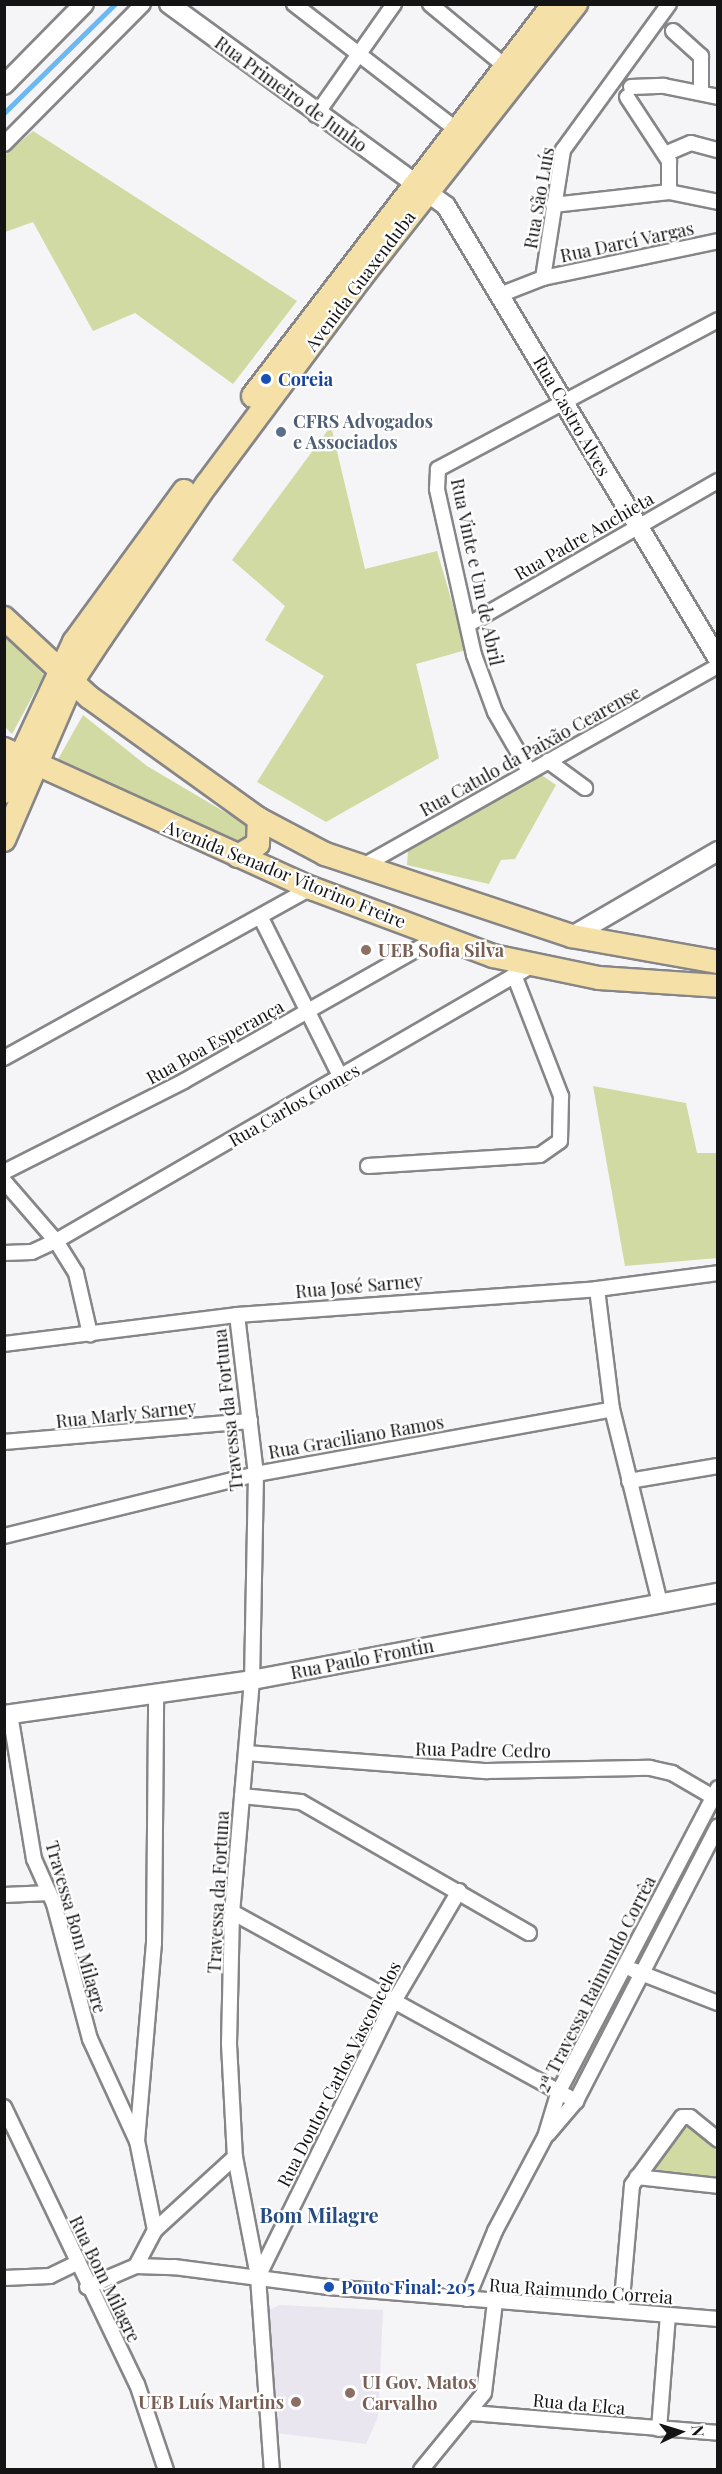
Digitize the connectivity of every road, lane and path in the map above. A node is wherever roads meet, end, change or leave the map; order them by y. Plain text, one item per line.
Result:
1 (84, 4) edge
2 (143, 4) edge
3 (169, 4) edge
4 (294, 4) edge
5 (394, 4) edge
6 (430, 4) edge
7 (555, 4) edge
8 (576, 4) edge
9 (669, 4) edge
10 (674, 31) dead end
11 (356, 52) junction
12 (506, 67) junction
13 (4, 85) edge
14 (701, 93) junction
15 (717, 97) edge
16 (316, 115) junction
17 (456, 129) junction
18 (4, 144) edge
19 (717, 150) edge
20 (665, 154) junction
21 (422, 186) junction
22 (669, 192) junction
23 (717, 202) edge
24 (553, 205) junction
25 (717, 241) edge
26 (543, 278) junction
27 (502, 294) junction
28 (717, 320) edge
29 (564, 403) junction
30 (717, 481) edge
31 (636, 526) junction
32 (4, 618) edge
33 (469, 624) junction
34 (74, 642) junction
35 (34, 646) junction
36 (717, 659) edge
37 (717, 666) edge
38 (65, 675) junction
39 (20, 758) edge
40 (548, 761) junction
41 (529, 771) junction
42 (585, 788) dead end
43 (4, 792) edge
44 (260, 819) junction
45 (4, 840) edge
46 (717, 851) edge
47 (238, 856) junction
48 (360, 868) junction
49 (311, 888) junction
50 (347, 902) junction
51 (261, 918) junction
52 (572, 936) junction
53 (439, 937) junction
54 (717, 962) edge
55 (522, 971) junction
56 (717, 986) edge
57 (309, 1011) junction
58 (4, 1058) edge
59 (341, 1078) junction
60 (368, 1166) dead end
61 (4, 1172) edge
62 (4, 1181) edge
63 (57, 1241) junction
64 (4, 1253) edge
65 (717, 1273) edge
66 (597, 1289) junction
67 (237, 1315) junction
68 (90, 1334) junction
69 (4, 1344) edge
70 (612, 1409) junction
71 (250, 1421) junction
72 (4, 1442) edge
73 (717, 1466) edge
74 (256, 1474) junction
75 (629, 1481) junction
76 (4, 1536) edge
77 (717, 1593) edge
78 (660, 1603) junction
79 (252, 1680) junction
80 (156, 1694) junction
81 (8, 1715) edge
82 (246, 1753) junction
83 (715, 1792) edge
84 (242, 1796) junction
85 (717, 1826) edge
86 (459, 1891) junction
87 (49, 1893) junction
88 (4, 1895) edge
89 (232, 1912) junction
90 (529, 1933) dead end
91 (625, 1966) junction
92 (641, 1973) junction
93 (393, 2003) junction
94 (717, 2003) edge
95 (559, 2091) junction
96 (576, 2101) junction
97 (4, 2107) edge
98 (545, 2137) junction
99 (717, 2140) edge
100 (137, 2141) junction
101 (235, 2157) junction
102 (637, 2177) junction
103 (717, 2186) edge
104 (155, 2230) junction
105 (75, 2264) junction
106 (136, 2266) junction
107 (258, 2277) junction
108 (4, 2278) edge
109 (87, 2287) junction
110 (467, 2300) junction
111 (495, 2302) junction
112 (621, 2312) junction
113 (668, 2315) junction
114 (717, 2319) edge
115 (472, 2413) junction
116 (659, 2429) junction
117 (717, 2433) edge
118 (166, 2469) edge
119 (272, 2469) edge
120 (421, 2469) edge

1 - 13 street
2 - 18 street
3 - 16 street, Rua Primeiro de Junho
4 - 11 street
5 - 11 street
6 - 12 street
7 - 12 main road, Avenida Guaxenduba
8 - 21 main road, Avenida Guaxenduba
9 - 24 street, Rua São Luís
10 - 14 street
11 - 16 street
11 - 17 street
12 - 17 main road, Avenida Guaxenduba
14 - 15 street
14 - 20 street
16 - 21 street, Rua Primeiro de Junho
17 - 21 main road, Avenida Guaxenduba
19 - 20 street
20 - 22 street
21 - 27 street, Rua Castro Alves
21 - 34 main road, Avenida Guaxenduba
21 - 38 main road, Avenida Guaxenduba
22 - 23 street
22 - 24 street
24 - 26 street, Rua São Luís
25 - 26 street, Rua Darcí Vargas
26 - 27 street
27 - 29 street, Rua Castro Alves
28 - 29 street, Rua Vinte e Um de Abril
29 - 31 street, Rua Castro Alves
29 - 33 street, Rua Vinte e Um de Abril
30 - 31 street, Rua Padre Anchieta
31 - 33 street, Rua Padre Anchieta
31 - 36 street, Rua Castro Alves
32 - 35 main road, Avenida Senador Vitorino Freire
33 - 41 street, Rua Vinte e Um de Abril
34 - 35 main road
34 - 38 main road, Avenida Guaxenduba
35 - 38 main road, Avenida Senador Vitorino Freire
37 - 40 street, Rua Catulo da Paixão Cearense
38 - 39 main road
38 - 44 main road, Avenida Senador Vitorino Freire
39 - 43 main road
39 - 45 main road
39 - 47 main road, Avenida Senador Vitorino Freire
40 - 41 street, Rua Catulo da Paixão Cearense
40 - 42 street
41 - 48 street, Rua Catulo da Paixão Cearense
44 - 47 main road
44 - 48 main road, Avenida Senador Vitorino Freire
46 - 52 street
47 - 49 main road, Avenida Senador Vitorino Freire
48 - 50 main road
48 - 52 main road, Avenida Senador Vitorino Freire
49 - 50 main road, Avenida Senador Vitorino Freire
49 - 51 street
50 - 53 main road, Avenida Senador Vitorino Freire
51 - 57 street
51 - 58 street
52 - 54 main road, Avenida Senador Vitorino Freire
53 - 55 main road, Avenida Senador Vitorino Freire
53 - 57 street, Rua Boa Esperança
55 - 56 main road, Avenida Senador Vitorino Freire
55 - 59 street, Rua Carlos Gomes
55 - 60 street
57 - 59 street
57 - 61 street, Rua Boa Esperança
59 - 63 street, Rua Carlos Gomes
62 - 63 street
63 - 64 street, Rua Carlos Gomes
63 - 68 street
65 - 66 street, Rua José Sarney
66 - 67 street, Rua José Sarney
66 - 70 street
67 - 68 street, Rua José Sarney
67 - 71 street, Travessa da Fortuna
68 - 69 street, Rua José Sarney
70 - 74 street, Rua Graciliano Ramos
70 - 75 street
71 - 72 street, Rua Marly Sarney
71 - 74 street, Travessa da Fortuna
73 - 75 street
74 - 76 street, Rua Graciliano Ramos
74 - 79 street, Travessa da Fortuna
75 - 78 street
77 - 78 street, Rua Paulo Frontin
78 - 79 street, Rua Paulo Frontin
79 - 80 street, Rua Paulo Frontin
79 - 82 street, Travessa da Fortuna
80 - 81 street, Rua Paulo Frontin
80 - 100 street, Travessa Bom Milagre
81 - 87 street, Travessa Bom Milagre
82 - 83 street, Rua Padre Cedro
82 - 84 street, Travessa da Fortuna
83 - 91 street, 2ª Travessa Raimundo Corrêa
84 - 86 street
84 - 89 street, Travessa da Fortuna
85 - 92 street, 2ª Travessa Raimundo Corrêa
86 - 90 street
86 - 93 street, Rua Doutor Carlos Vasconcelos
87 - 88 street
87 - 100 street, Travessa Bom Milagre
89 - 93 street
89 - 101 street, Travessa da Fortuna
91 - 92 street
91 - 95 street, 2ª Travessa Raimundo Corrêa
92 - 94 street
92 - 96 street, 2ª Travessa Raimundo Corrêa
93 - 95 street
93 - 107 street, Rua Doutor Carlos Vasconcelos
95 - 96 street
95 - 98 street, 2ª Travessa Raimundo Corrêa
96 - 98 street, 2ª Travessa Raimundo Corrêa
97 - 105 street, Rua Bom Milagre
98 - 110 street
99 - 102 street
100 - 104 street, Travessa Bom Milagre
101 - 104 street
101 - 107 street, Travessa da Fortuna
102 - 103 street
102 - 112 street
104 - 106 street
105 - 108 street
105 - 109 street, Rua Bom Milagre
106 - 107 street, Rua Raimundo Correia
106 - 109 street, Rua Raimundo Correia
107 - 110 street, Rua Raimundo Correia
107 - 119 street, Travessa da Fortuna
109 - 118 street, Rua Bom Milagre
110 - 111 street, Rua Raimundo Correia
111 - 112 street, Rua Raimundo Correia
111 - 115 street
112 - 113 street, Rua Raimundo Correia
113 - 114 street, Rua Raimundo Correia
113 - 116 street
115 - 116 street, Rua da Elca
115 - 120 street
116 - 117 street, Rua da Elca

